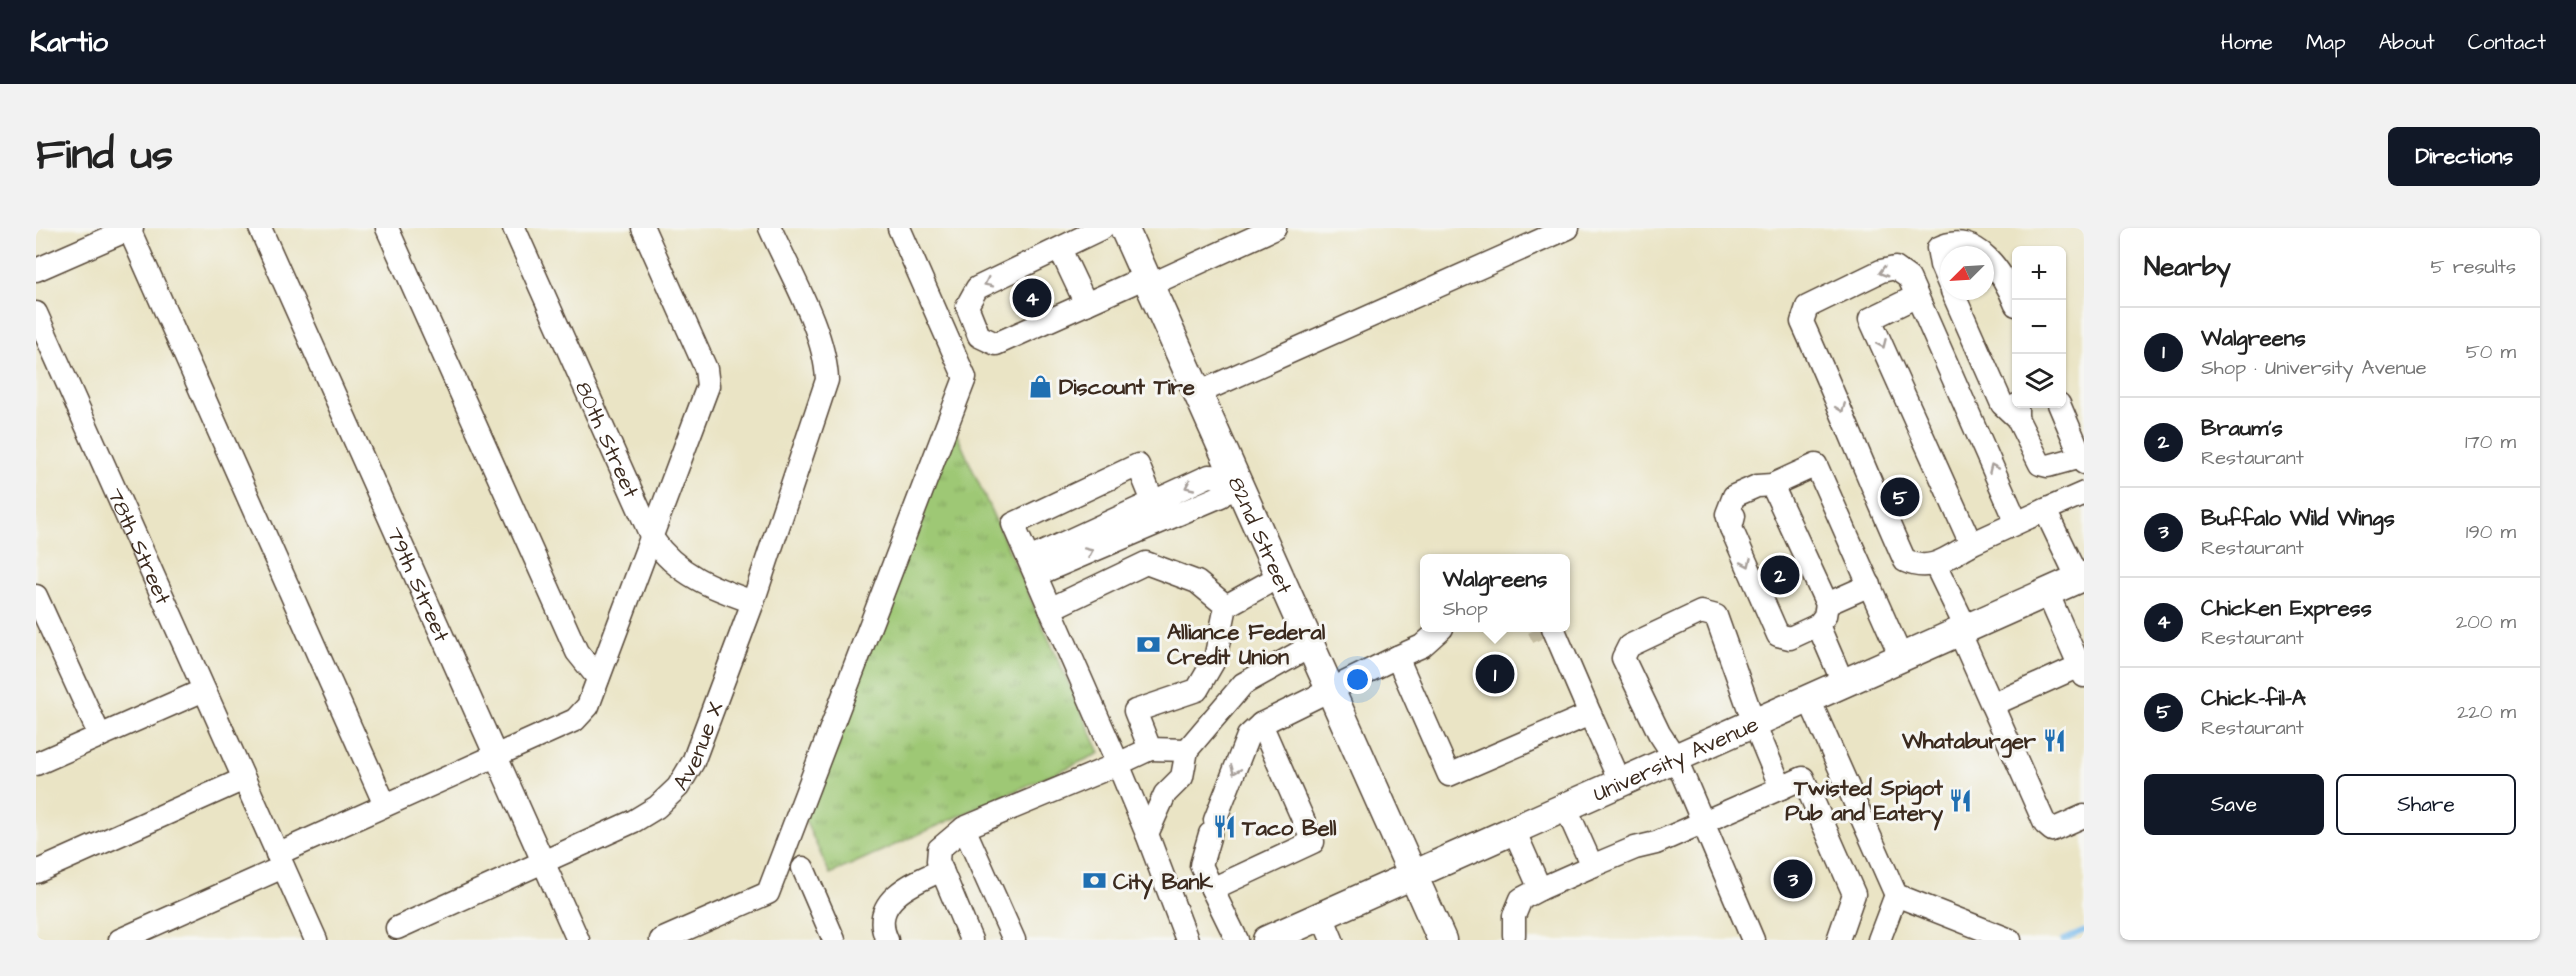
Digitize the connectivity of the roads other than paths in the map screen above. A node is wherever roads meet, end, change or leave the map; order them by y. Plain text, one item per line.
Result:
1 (260, 228) edge
2 (387, 228) edge
3 (514, 228) edge
4 (643, 228) edge
5 (770, 228) edge
6 (899, 228) edge
7 (1102, 228) edge
8 (1124, 228) edge
9 (1275, 228) edge
10 (1568, 228) edge
11 (130, 229) edge
12 (1983, 239) junction
13 (1957, 246) edge
14 (1060, 249) junction
15 (1940, 259) edge
16 (36, 270) edge
17 (1148, 281) junction
18 (1917, 296) junction
19 (1956, 300) edge
20 (1969, 300) edge
21 (2014, 300) edge
22 (1086, 304) junction
23 (36, 313) edge
24 (1198, 393) junction
25 (2012, 399) edge
26 (2012, 407) edge
27 (2016, 408) edge
28 (2061, 408) edge
29 (2083, 460) edge
30 (1236, 477) junction
31 (1772, 485) junction
32 (2084, 493) edge
33 (2045, 510) junction
34 (1157, 512) junction
35 (2016, 521) junction
36 (652, 538) junction
37 (1971, 544) junction
38 (1935, 564) junction
39 (1032, 567) junction
40 (1280, 576) junction
41 (2081, 577) edge
42 (1870, 585) junction
43 (2047, 592) junction
44 (36, 596) edge
45 (753, 602) junction
46 (1827, 604) junction
47 (1226, 606) junction
48 (1050, 609) junction
49 (1818, 625) junction
50 (1963, 630) junction
51 (1437, 632) edge
52 (1548, 633) tunnel mouth
53 (1311, 646) junction
54 (1397, 657) junction
55 (1901, 657) junction
56 (2082, 671) edge
57 (598, 678) junction
58 (1843, 683) junction
59 (1330, 688) junction
60 (204, 690) junction
61 (1809, 699) junction
62 (1992, 705) junction
63 (1590, 714) junction
64 (1754, 723) junction
65 (1261, 724) junction
66 (100, 736) junction
67 (1150, 749) junction
68 (1187, 750) junction
69 (495, 756) junction
70 (1676, 759) junction
71 (36, 764) edge
72 (1118, 764) junction
73 (244, 779) junction
74 (1621, 784) junction
75 (1781, 788) junction
76 (385, 805) junction
77 (1566, 808) junction
78 (2084, 816) edge
79 (1703, 823) junction
80 (964, 828) junction
81 (1514, 830) junction
82 (1147, 834) junction
83 (280, 861) junction
84 (542, 862) junction
85 (1592, 866) junction
86 (803, 868) dead end
87 (942, 870) junction
88 (36, 872) edge
89 (1413, 875) junction
90 (1540, 889) junction
91 (1212, 890) junction
92 (1896, 895) junction
93 (397, 928) dead end
94 (1327, 928) edge
95 (1511, 938) edge
96 (120, 940) edge
97 (316, 940) edge
98 (578, 940) edge
99 (661, 940) edge
100 (834, 940) edge
101 (887, 940) edge
102 (971, 940) edge
103 (1014, 940) edge
104 (1187, 940) edge
105 (1237, 940) edge
106 (1268, 940) edge
107 (1442, 940) edge
108 (1753, 940) edge
109 (1838, 940) edge
110 (1879, 940) edge
111 (2010, 940) edge

1 - 69 street, 79th Street
2 - 57 street
3 - 36 street, 80th Street
4 - 36 street
5 - 45 street, Avenue X
6 - 99 street
7 - 14 street
8 - 17 main road, 82nd Street
9 - 17 street
10 - 24 street
11 - 16 street
11 - 76 street
12 - 13 street
12 - 15 street
12 - 21 street
14 - 22 street
14 -> 22 street
17 - 22 street
17 - 24 main road, 82nd Street
35 -> 18 street
18 -> 37 street
18 -> 38 street
19 - 26 street
20 - 25 street
23 - 60 street, 78th Street
24 - 30 main road, 82nd Street
27 - 29 street
28 - 29 street
30 - 34 street
30 - 40 main road, 82nd Street
31 - 42 street
31 - 46 street
31 -> 49 street
32 - 33 street
33 - 35 street
33 - 41 street
34 - 39 street
34 - 39 street
35 - 37 street
36 - 45 street, 80th Street
36 - 57 street
37 - 38 street
38 - 50 street
39 - 48 street
40 - 47 street
40 - 53 main road, 82nd Street
41 - 43 main road, University Avenue
42 - 46 street
42 - 55 street
43 - 50 main road, University Avenue
43 - 56 street
44 - 66 street
45 - 84 street, Avenue X
46 - 49 street
47 - 48 street
47 - 67 street
48 - 72 street
49 - 58 street
50 - 55 main road, University Avenue
50 - 62 street
51 - 54 street
52 - 63 street
53 - 59 main road, 82nd Street
53 - 68 street
54 - 59 street
54 - 63 street
55 - 58 main road, University Avenue
56 - 62 street
57 - 69 street
58 - 61 main road, University Avenue
59 - 65 street
59 - 89 main road, 82nd Street
60 - 66 street
60 - 73 street, 78th Street
61 - 64 main road, University Avenue
61 - 92 street
62 - 78 street
63 - 74 street
64 - 70 main road, University Avenue
64 - 70 street
64 - 75 street
65 -> 91 street
65 - 91 street
66 - 71 street
67 - 68 street
67 - 72 street
68 - 82 street
69 - 76 street
69 - 84 street, 79th Street
70 - 74 main road, University Avenue
70 - 79 street
72 - 80 street
72 - 82 street
73 - 83 street, 78th Street
73 - 88 street
74 - 77 main road, University Avenue
75 - 79 street
75 - 109 street
76 - 83 street
77 - 81 main road, University Avenue
77 - 85 street
79 - 85 street
79 - 108 street
80 - 87 street
80 - 103 street
81 - 89 main road, University Avenue
81 - 90 street
82 - 104 street
83 - 96 street
83 - 97 street, 78th Street
84 - 93 street, Avenue X
84 - 98 street, 79th Street
85 - 90 street
86 - 100 street
87 - 101 street
87 - 102 street
89 - 94 main road, University Avenue
89 - 107 main road, 82nd Street
90 - 95 street
91 - 105 street
92 - 110 street
92 - 111 street
94 - 106 main road, University Avenue

